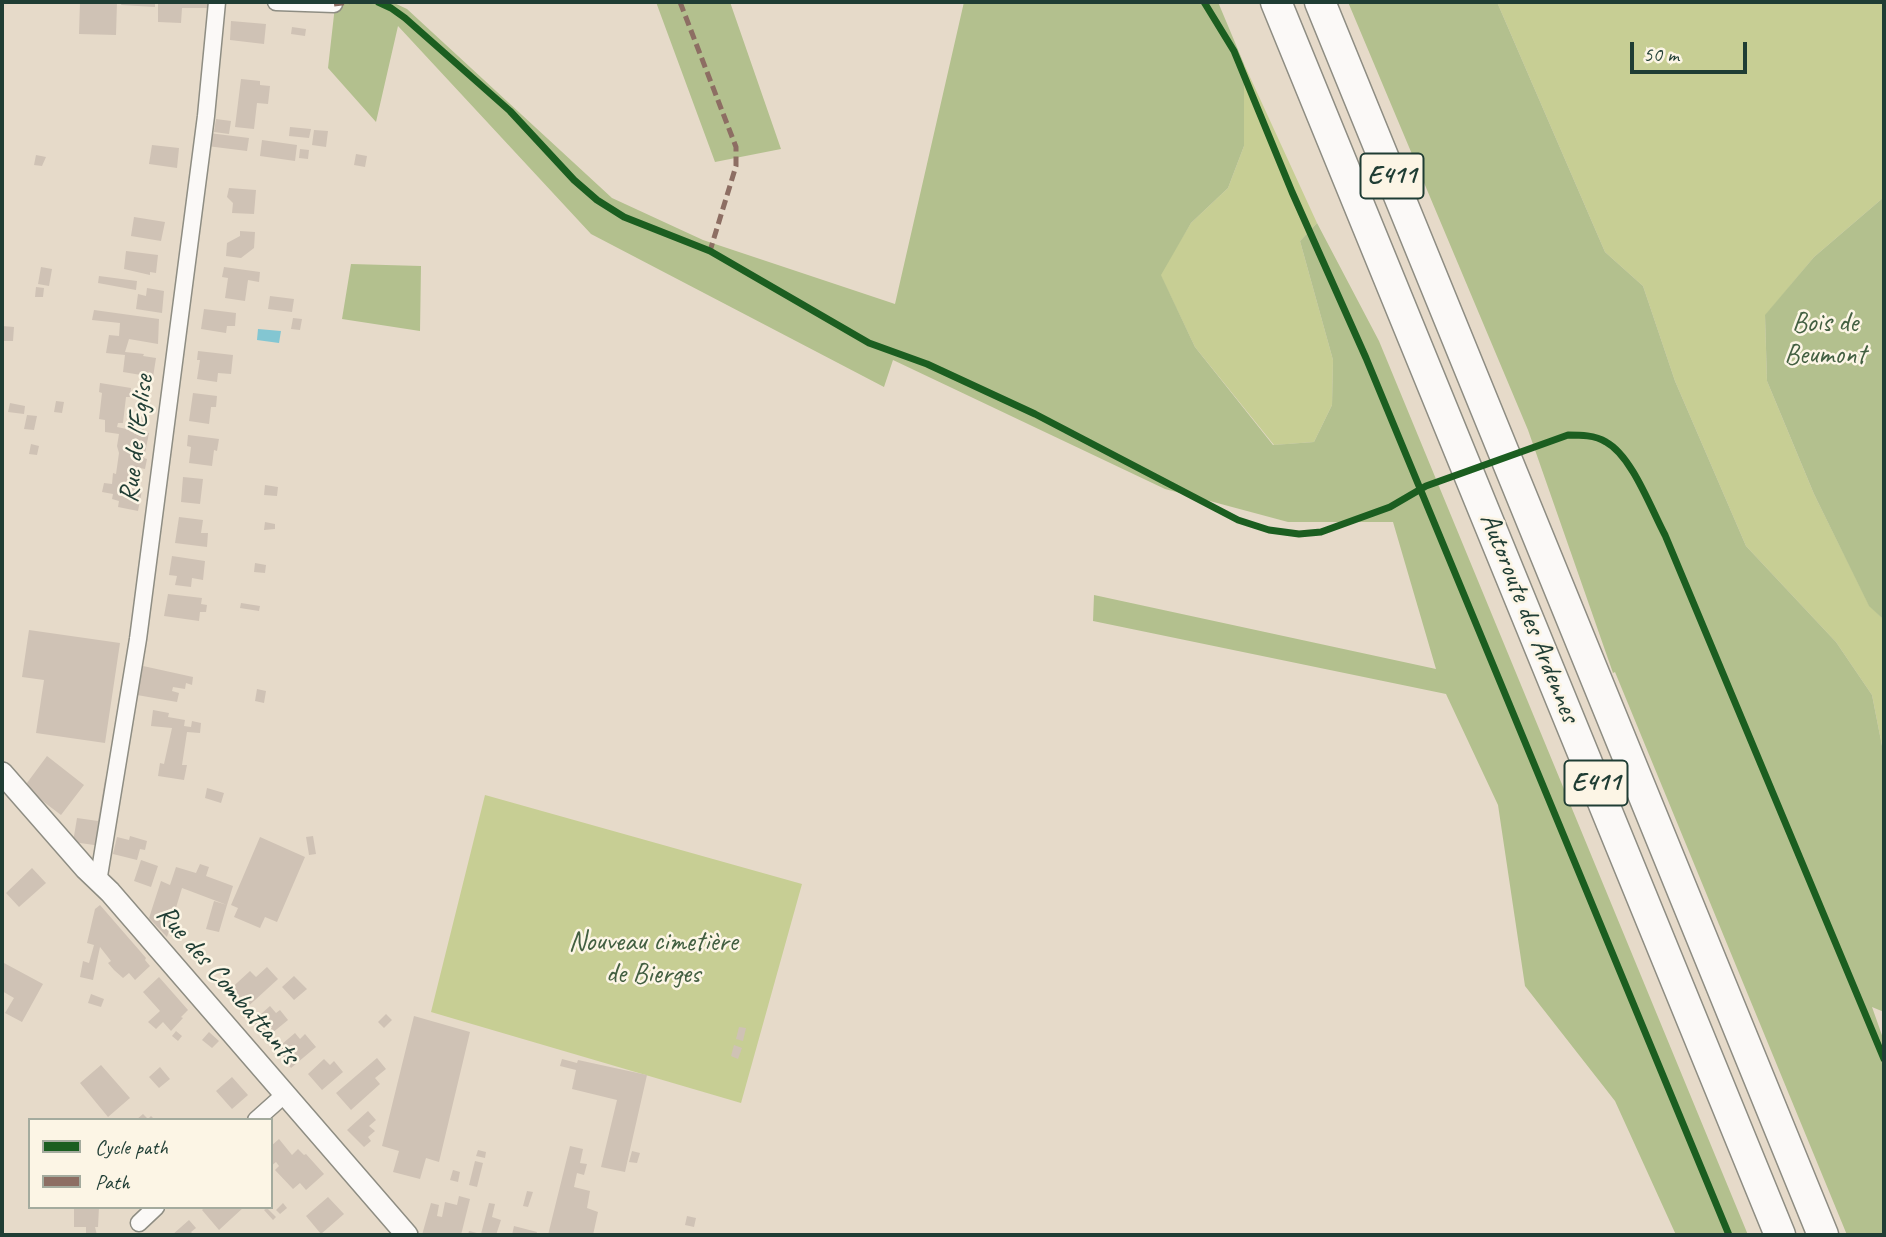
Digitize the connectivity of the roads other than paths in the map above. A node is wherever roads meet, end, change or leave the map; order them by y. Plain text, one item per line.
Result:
1 (218, 2) edge
2 (276, 2) edge
3 (1276, 2) edge
4 (1320, 2) edge
5 (334, 4) dead end
6 (2, 773) edge
7 (99, 882) junction
8 (284, 1095) junction
9 (258, 1118) edge
10 (154, 1209) edge
11 (139, 1223) dead end
12 (407, 1235) edge
13 (1780, 1235) edge
14 (1824, 1235) edge

1 - 7 street, Rue de l'Eglise
2 - 5 street
3 - 13 highway, Autoroute des Ardennes / E411
4 - 14 highway, Autoroute des Ardennes / E411
6 - 7 street, Rue des Combattants
7 - 8 street, Rue des Combattants
8 - 9 street
8 - 12 street, Rue des Combattants
10 - 11 street

